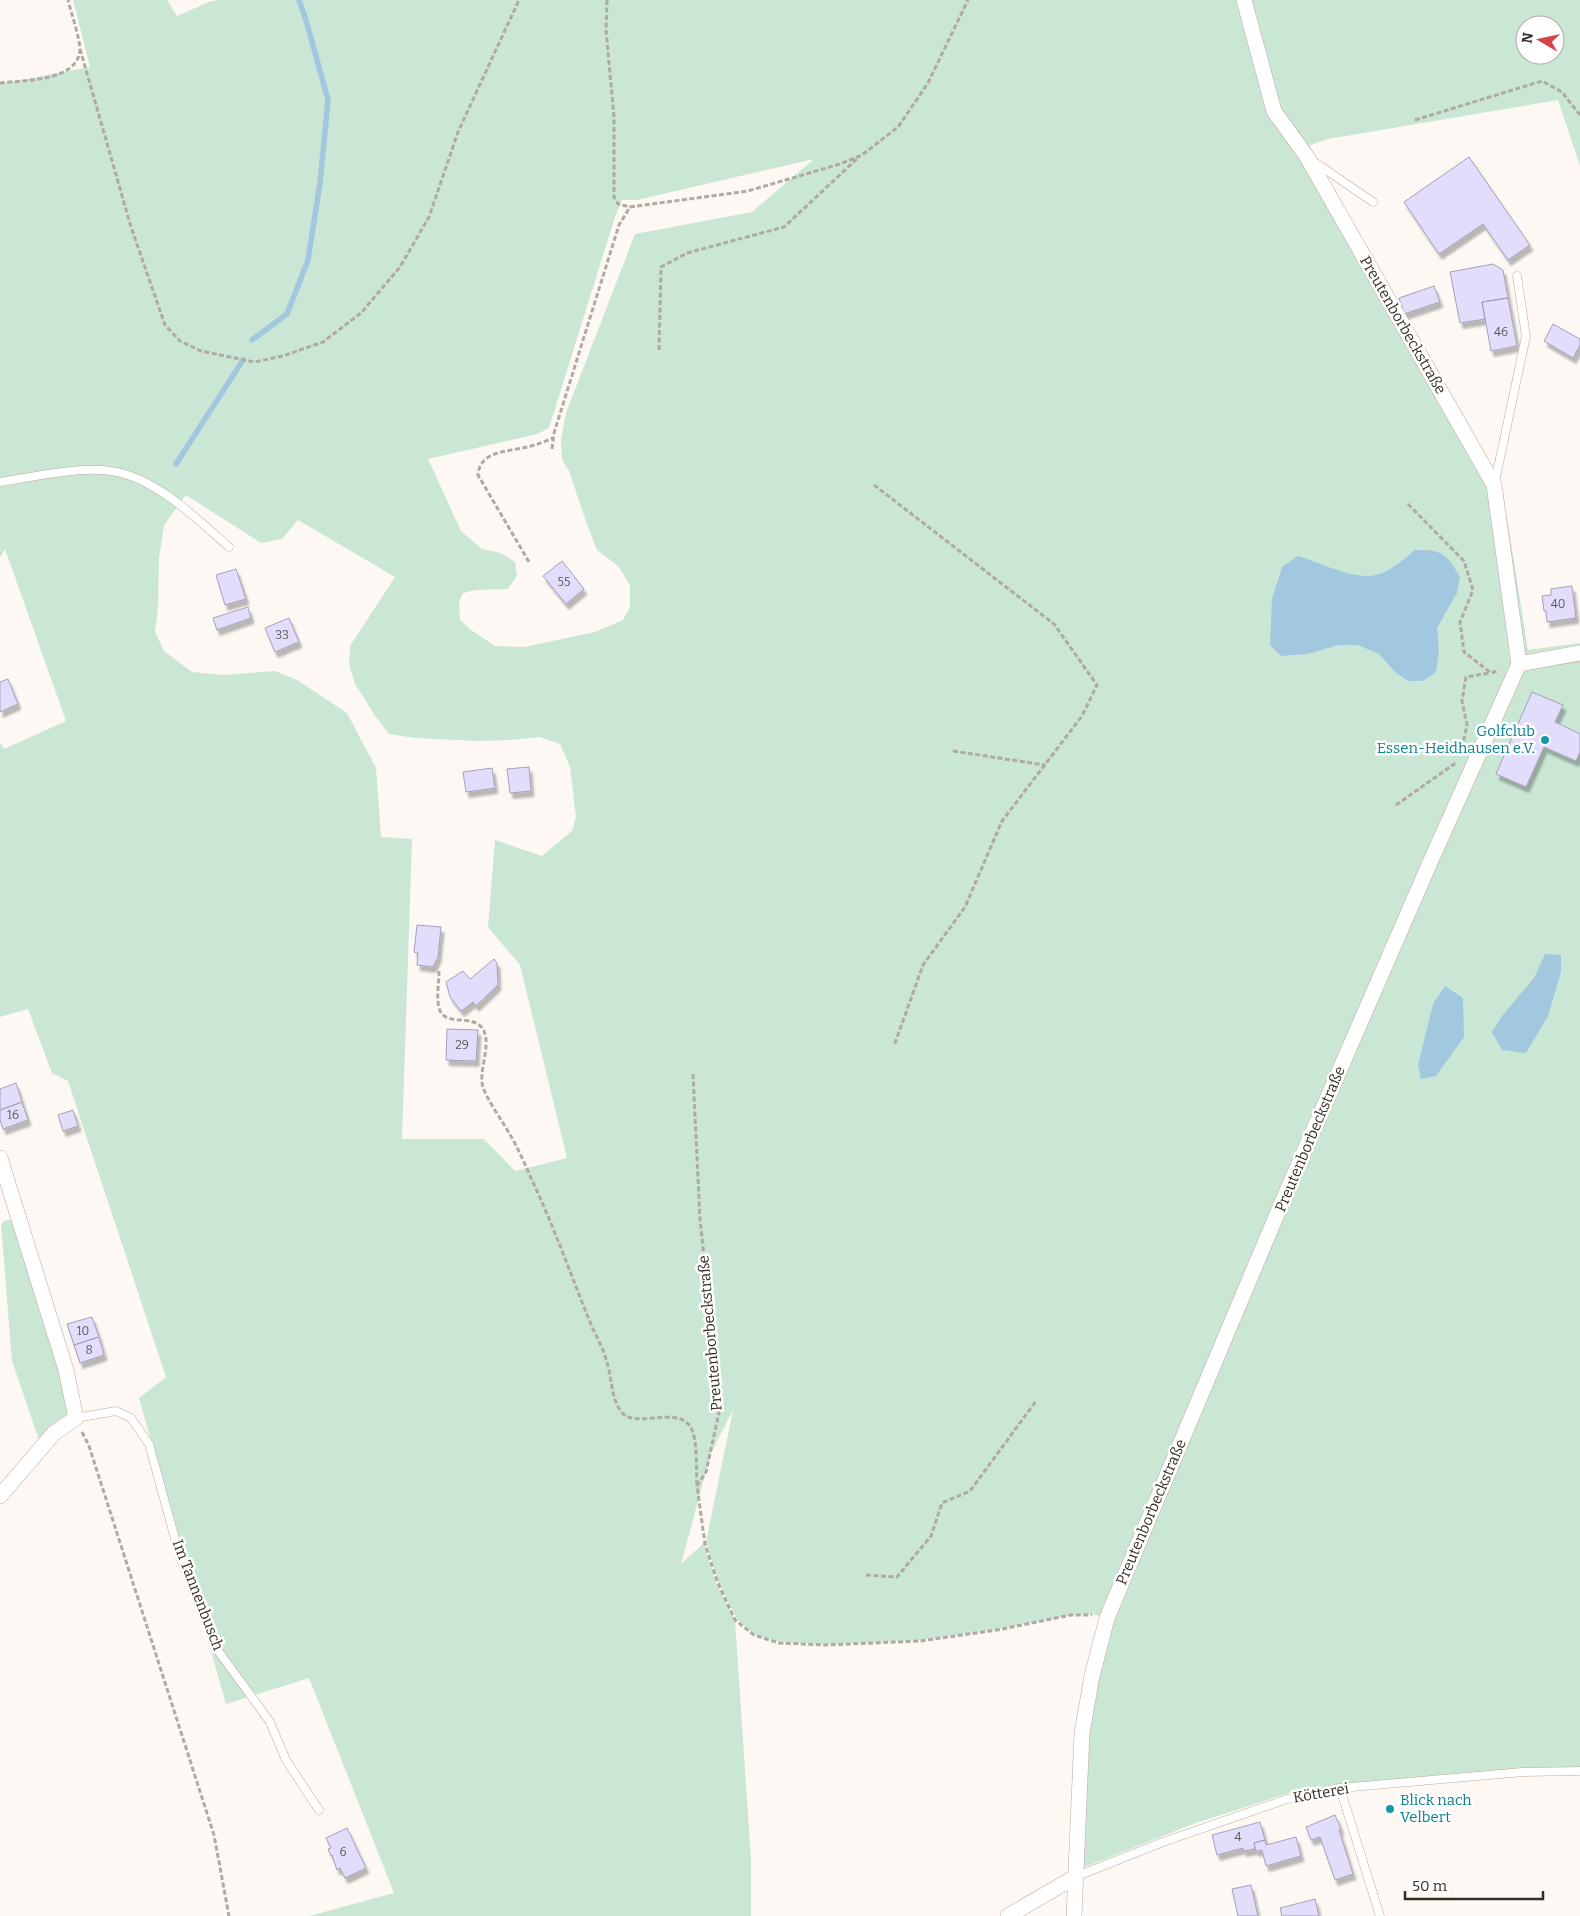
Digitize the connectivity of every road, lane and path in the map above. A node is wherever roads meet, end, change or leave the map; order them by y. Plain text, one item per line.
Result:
1 (68, 0) edge
2 (519, 0) edge
3 (607, 0) edge
4 (968, 0) edge
5 (1244, 0) edge
6 (80, 49) junction
7 (0, 83) edge
8 (1580, 115) edge
9 (1415, 120) dead end
10 (862, 155) junction
11 (1307, 157) junction
12 (1372, 202) dead end
13 (630, 207) junction
14 (1516, 276) dead end
15 (659, 350) dead end
16 (553, 438) junction
17 (552, 449) dead end
18 (0, 482) edge
19 (874, 485) dead end
20 (1494, 485) junction
21 (1408, 504) dead end
22 (230, 547) dead end
23 (529, 562) dead end
24 (1580, 653) edge
25 (1519, 664) junction
26 (1491, 673) junction
27 (953, 751) dead end
28 (1461, 752) dead end
29 (1459, 761) dead end
30 (1045, 765) junction
31 (1396, 805) dead end
32 (439, 971) dead end
33 (894, 1046) dead end
34 (693, 1074) dead end
35 (0, 1158) edge
36 (1036, 1401) dead end
37 (76, 1418) junction
38 (697, 1486) junction
39 (0, 1496) edge
40 (866, 1575) dead end
41 (1107, 1618) junction
42 (1580, 1771) edge
43 (1340, 1788) junction
44 (319, 1810) dead end
45 (1075, 1877) junction
46 (229, 1916) edge
47 (1008, 1916) edge
48 (1074, 1916) edge
49 (1380, 1916) edge

1 - 6 path
2 - 6 path
3 - 13 path
4 - 10 path
5 - 11 street, Preutenborbeckstraße
6 - 7 path
8 - 9 path
10 - 13 path
10 - 15 path
11 - 12 lane
11 - 20 street, Preutenborbeckstraße
13 - 16 path
14 - 20 lane
16 - 17 path
16 - 23 path
18 - 22 lane
19 - 30 path
20 - 25 street, Preutenborbeckstraße
21 - 26 path
24 - 25 street
25 - 26 path
25 - 41 street, Preutenborbeckstraße
26 - 28 path
27 - 30 path
29 - 31 path
30 - 33 path
32 - 38 path
34 - 38 path, Preutenborbeckstraße
35 - 37 street
36 - 40 path
37 - 39 street, Im Tannenbusch
37 - 44 lane, Im Tannenbusch
37 - 46 path
38 - 41 path
41 - 45 street, Preutenborbeckstraße
42 - 43 lane, Kötterei
43 - 45 lane, Kötterei
43 - 49 lane
45 - 47 street
45 - 48 street, Preutenborbeckstraße

